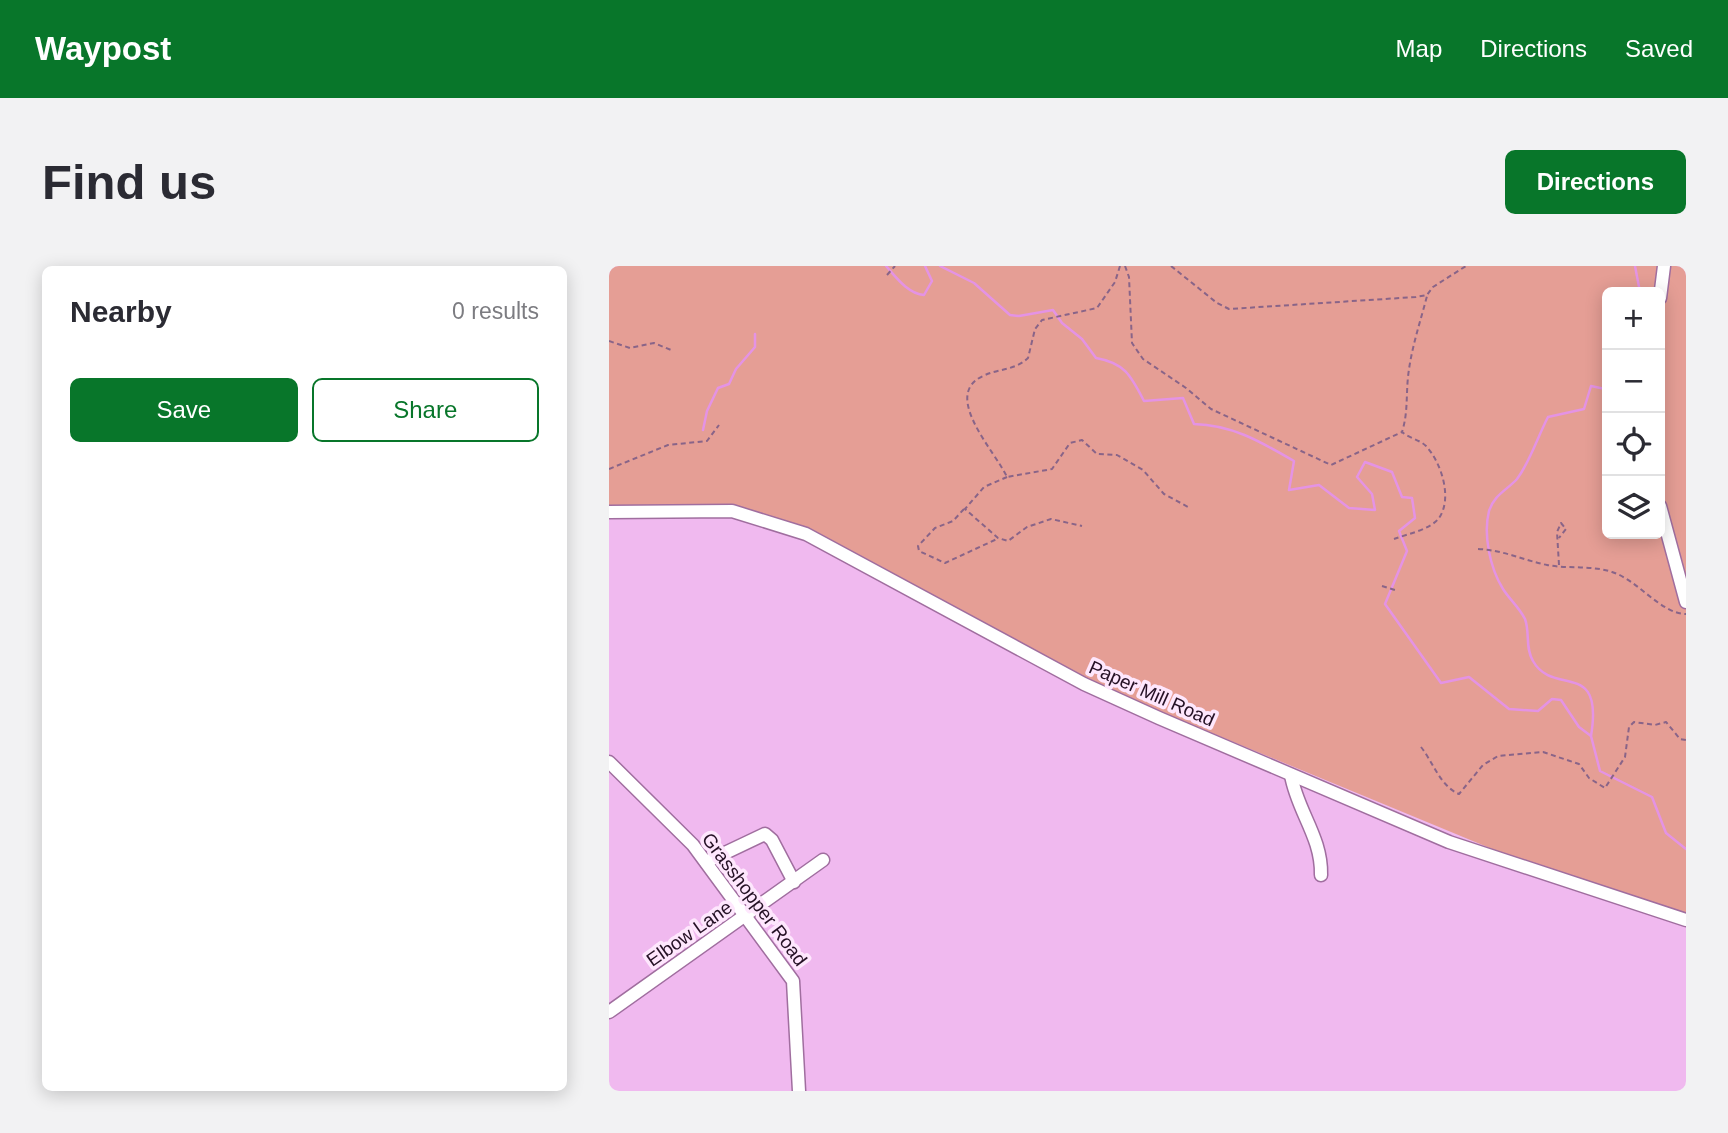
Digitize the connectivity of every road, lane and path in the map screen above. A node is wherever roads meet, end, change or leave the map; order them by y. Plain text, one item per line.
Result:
1 (895, 266) edge
2 (1120, 266) edge
3 (1125, 266) edge
4 (1171, 266) edge
5 (1466, 266) edge
6 (1664, 266) edge
7 (887, 275) dead end
8 (1661, 287) edge
9 (1427, 295) junction
10 (609, 341) edge
11 (671, 350) dead end
12 (719, 425) dead end
13 (1402, 432) junction
14 (609, 469) edge
15 (1007, 477) junction
16 (1190, 508) dead end
17 (965, 509) junction
18 (609, 512) edge
19 (1665, 524) edge
20 (1082, 526) dead end
21 (998, 538) junction
22 (1559, 538) dead end
23 (1394, 539) dead end
24 (1478, 549) dead end
25 (1559, 566) junction
26 (1382, 586) dead end
27 (1398, 591) dead end
28 (1686, 601) edge
29 (1686, 614) edge
30 (1686, 740) edge
31 (1421, 747) dead end
32 (609, 762) edge
33 (1291, 775) junction
34 (823, 860) dead end
35 (706, 862) junction
36 (1321, 875) dead end
37 (794, 882) junction
38 (747, 917) junction
39 (1686, 920) edge
40 (609, 1012) edge
41 (799, 1091) edge

1 - 7 path
2 - 15 path
3 - 13 path
4 - 9 path
5 - 9 path
6 - 8 street
9 - 13 path
10 - 11 path
12 - 14 path
13 - 23 path
15 - 16 path
15 - 17 path
17 - 21 path
17 - 21 path
18 - 33 street, Paper Mill Road
19 - 28 street
20 - 21 path
22 - 25 path
24 - 25 path
25 - 29 path
26 - 27 path
30 - 31 path
32 - 35 street, Grasshopper Road
33 - 36 street
33 - 39 street, Paper Mill Road
34 - 37 street, Elbow Lane
35 - 37 street
35 - 38 street, Grasshopper Road
37 - 38 street, Elbow Lane
38 - 40 street, Elbow Lane
38 - 41 street, Grasshopper Road

